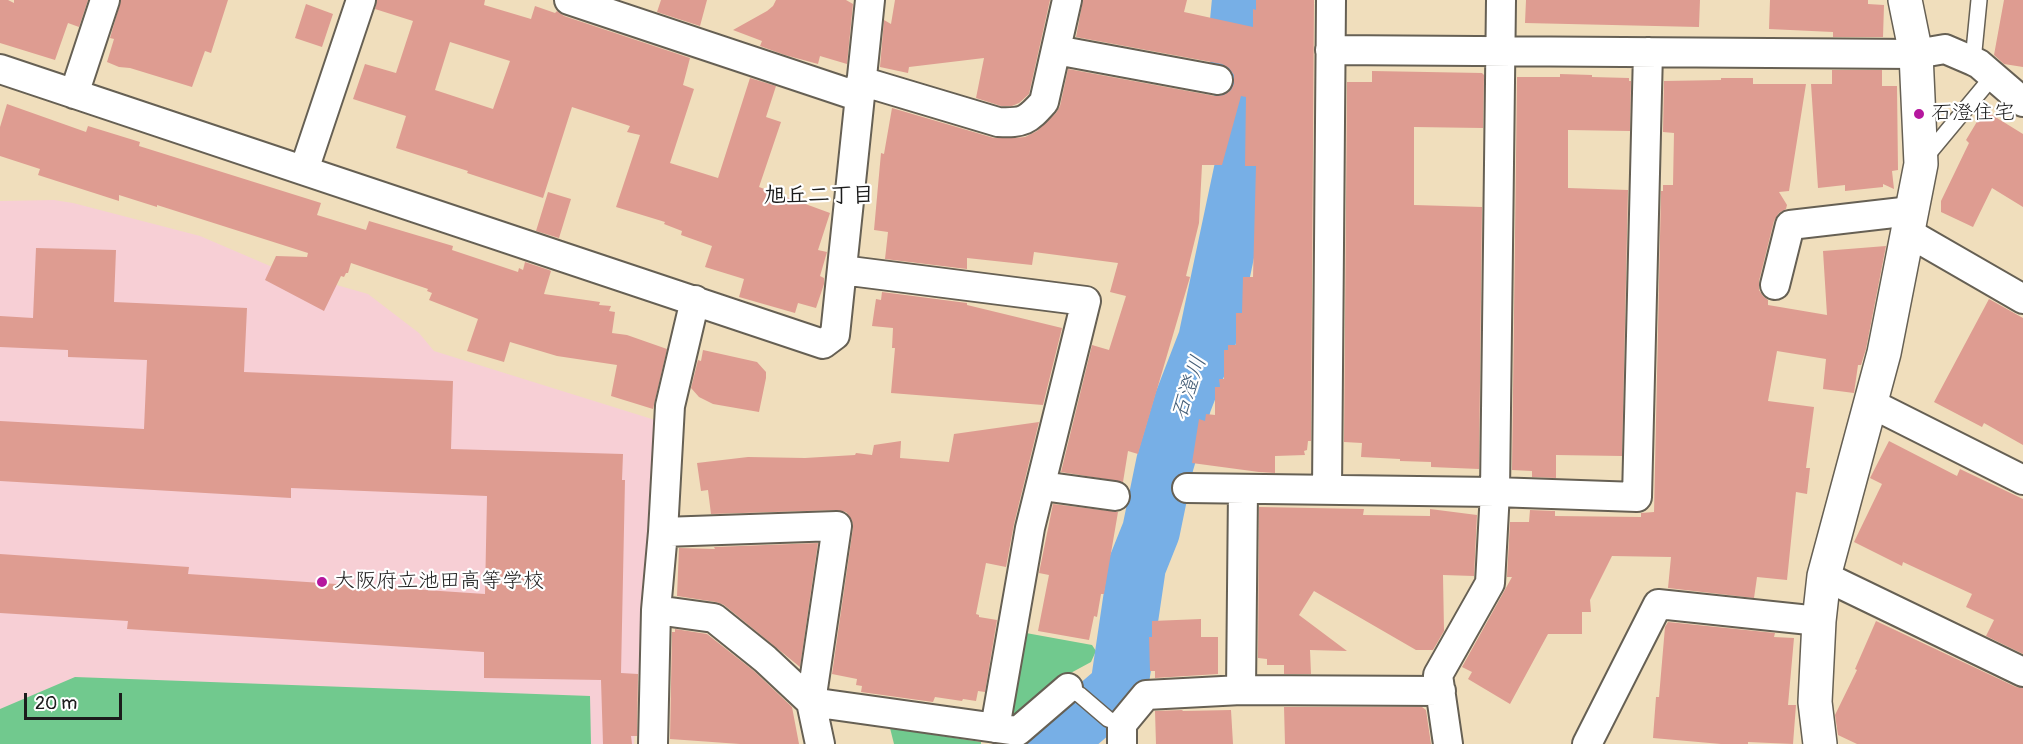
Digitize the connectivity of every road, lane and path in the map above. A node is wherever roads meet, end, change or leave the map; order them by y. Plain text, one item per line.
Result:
1 (105, 0) edge
2 (361, 0) edge
3 (569, 0) edge
4 (870, 0) edge
5 (1067, 0) edge
6 (1331, 0) edge
7 (1501, 0) edge
8 (1905, 0) edge
9 (1978, 0) edge
10 (1056, 50) junction
11 (1330, 50) junction
12 (1500, 51) junction
13 (1648, 52) junction
14 (1916, 54) junction
15 (0, 69) edge
16 (1983, 69) junction
17 (1218, 80) dead end
18 (861, 89) junction
19 (74, 94) junction
20 (2023, 102) edge
21 (1921, 164) junction
22 (304, 170) junction
23 (1909, 221) junction
24 (842, 270) junction
25 (1775, 285) dead end
26 (2023, 299) edge
27 (695, 300) junction
28 (1870, 404) junction
29 (2023, 480) edge
30 (1042, 486) junction
31 (1187, 489) dead end
32 (1243, 489) junction
33 (1327, 490) junction
34 (1495, 492) junction
35 (1115, 496) dead end
36 (663, 532) junction
37 (1824, 576) junction
38 (656, 610) junction
39 (1819, 621) junction
40 (2023, 672) edge
41 (1241, 690) junction
42 (1074, 691) joint
43 (1441, 692) junction
44 (811, 702) junction
45 (995, 728) junction
46 (1117, 729) edge
47 (653, 744) edge
48 (820, 744) edge
49 (1448, 744) edge
50 (1587, 744) edge
51 (1820, 744) edge

1 - 19 street
2 - 22 street
3 - 18 street
4 - 18 street
5 - 10 street
6 - 11 street
7 - 12 street
8 - 14 street
9 - 16 lane
10 - 17 street
10 - 18 street
11 - 12 street
11 - 33 street
12 - 13 street
12 - 34 street
13 - 14 street
13 - 34 street
14 - 16 street
14 - 21 street
15 - 19 street
16 - 20 street
16 - 21 lane
18 - 24 street
19 - 22 street
21 - 23 street
22 - 27 street
23 - 25 street
23 - 26 street
23 - 28 street
24 - 27 street
24 - 30 street
27 - 36 street
28 - 29 street
28 - 37 street
30 - 35 street
30 - 45 street
31 - 32 street
32 - 33 street
32 - 41 street
33 - 34 street
34 - 43 street
36 - 38 street
36 - 44 street
37 - 39 street
37 - 40 street
38 - 44 street
38 - 47 street
39 - 50 street
39 - 51 street
41 - 43 street
41 - 46 street
42 - 45 street
42 - 46 lane
43 - 49 street
44 - 45 street
44 - 48 street

